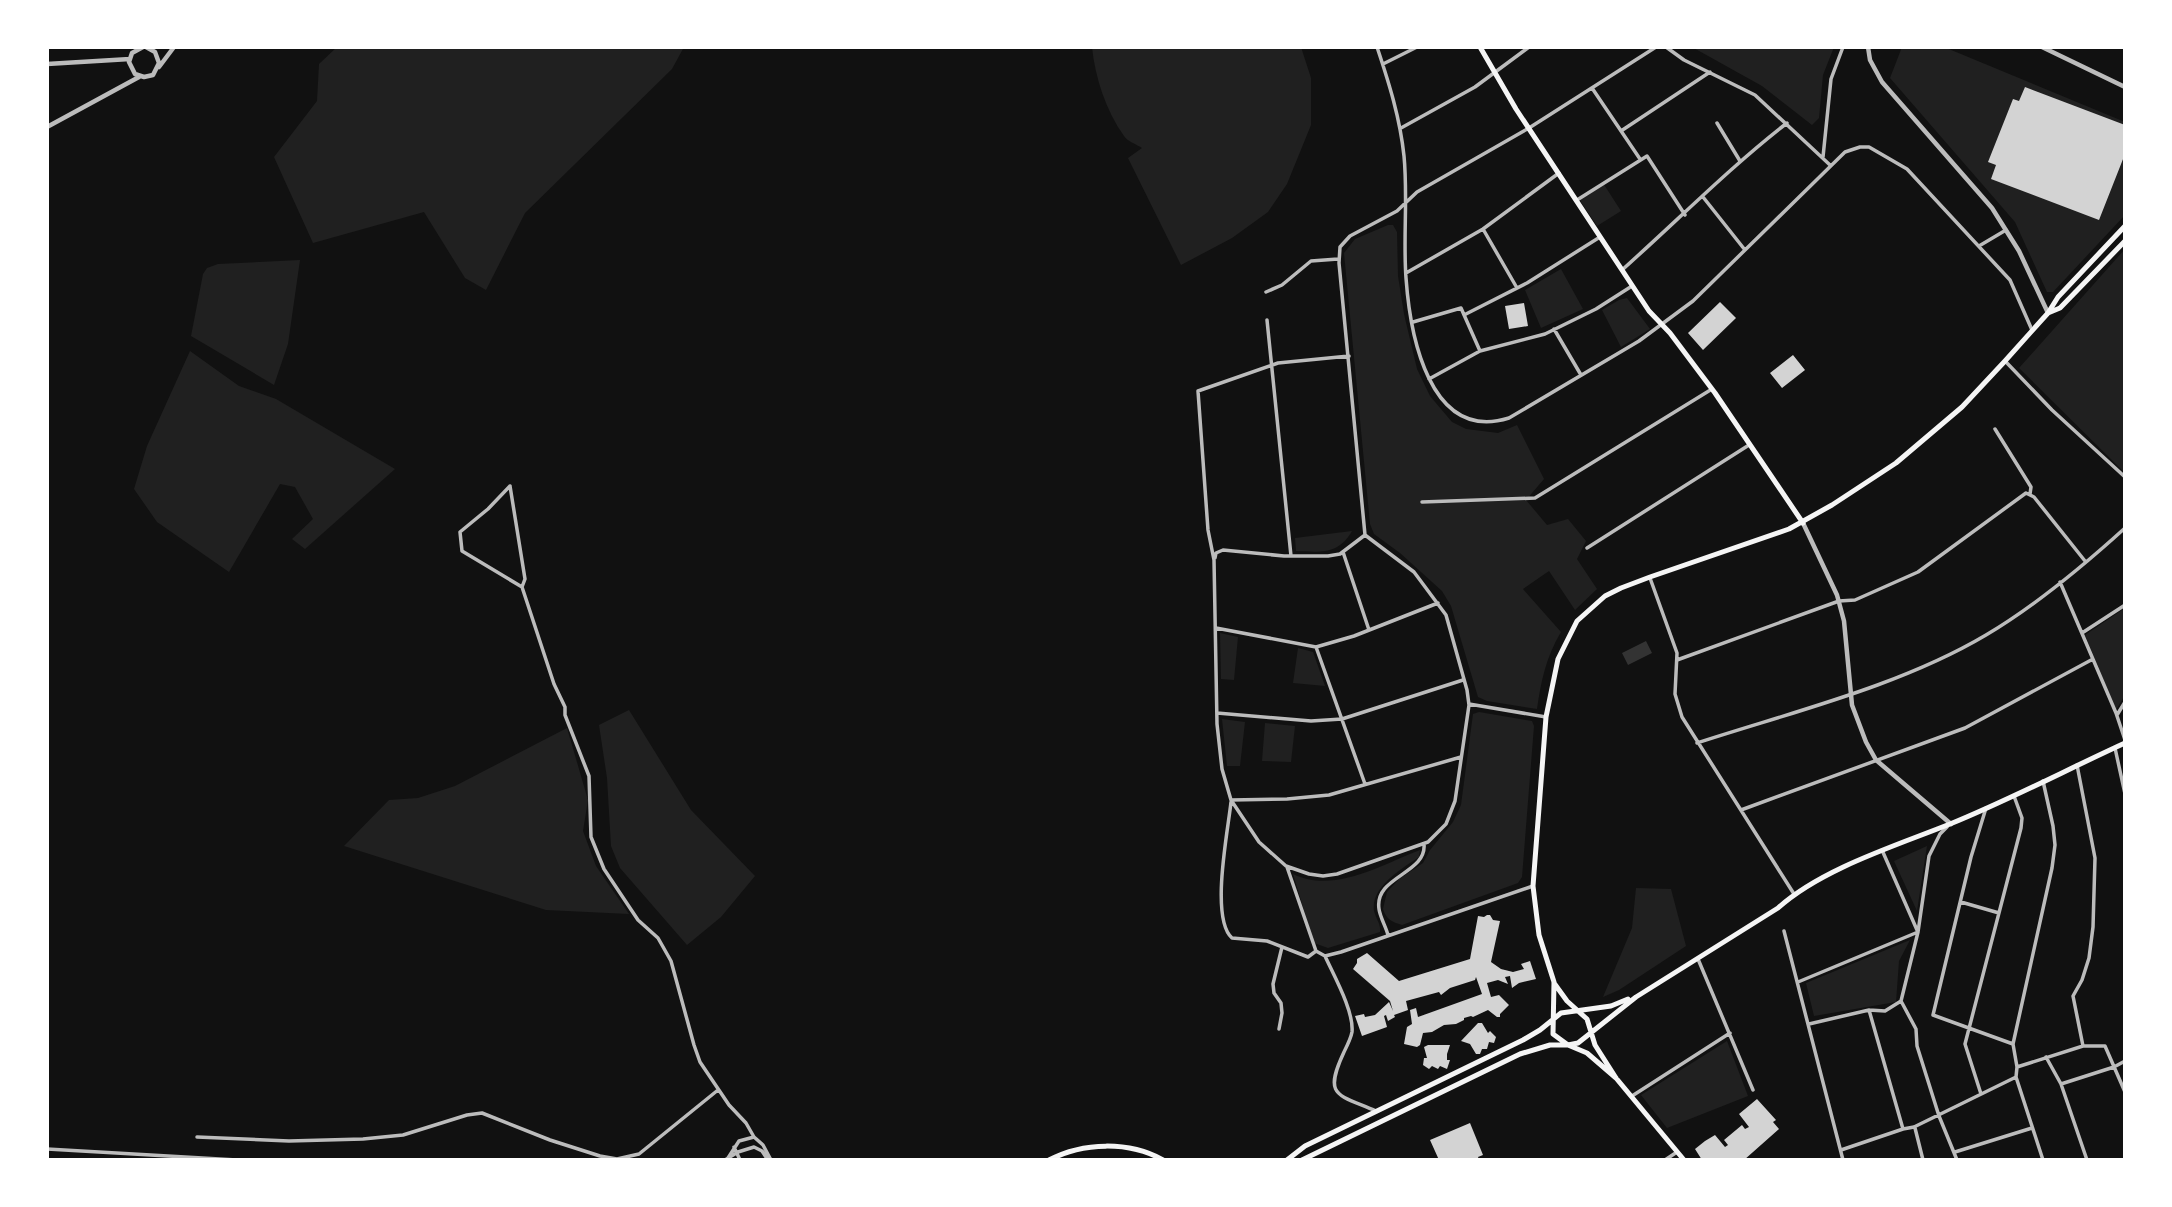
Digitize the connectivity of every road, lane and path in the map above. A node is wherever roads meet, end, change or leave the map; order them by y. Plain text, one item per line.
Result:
1 (164, 47) edge
2 (174, 47) edge
3 (1377, 47) edge
4 (1417, 47) edge
5 (1480, 47) edge
6 (1529, 47) edge
7 (1656, 47) edge
8 (1666, 47) edge
9 (1843, 47) edge
10 (1868, 47) edge
11 (2042, 47) edge
12 (149, 48) edge
13 (130, 59) junction
14 (47, 64) edge
15 (1383, 64) junction
16 (159, 68) junction
17 (1494, 71) junction
18 (1710, 72) junction
19 (139, 76) junction
20 (2125, 87) edge
21 (1592, 88) junction
22 (1717, 123) dead end
23 (1787, 123) junction
24 (47, 127) edge
25 (1401, 128) junction
26 (1529, 128) junction
27 (1621, 131) junction
28 (1823, 157) junction
29 (1640, 160) junction
30 (1740, 161) junction
31 (1830, 165) junction
32 (1559, 173) junction
33 (1703, 197) junction
34 (1576, 200) junction
35 (1407, 201) junction
36 (1685, 215) junction
37 (2125, 226) edge
38 (1483, 229) junction
39 (2007, 230) junction
40 (1600, 237) junction
41 (2125, 241) edge
42 (1979, 246) junction
43 (1745, 251) junction
44 (1338, 259) junction
45 (1622, 270) junction
46 (1406, 273) junction
47 (1632, 286) junction
48 (1517, 288) junction
49 (1266, 292) dead end
50 (2048, 313) junction
51 (1464, 315) junction
52 (1267, 320) dead end
53 (1413, 322) junction
54 (1662, 324) junction
55 (1554, 329) junction
56 (2032, 330) junction
57 (1480, 351) junction
58 (1349, 356) junction
59 (2005, 361) junction
60 (1271, 365) junction
61 (1581, 375) junction
62 (1429, 379) junction
63 (1712, 389) junction
64 (1995, 429) dead end
65 (1751, 444) junction
66 (2125, 477) edge
67 (2030, 494) junction
68 (1422, 502) dead end
69 (1803, 523) junction
70 (2124, 529) edge
71 (1365, 535) junction
72 (1587, 548) dead end
73 (1343, 552) junction
74 (1291, 556) junction
75 (1214, 560) junction
76 (2085, 561) junction
77 (1650, 576) junction
78 (2060, 582) junction
79 (522, 587) junction
80 (1839, 601) junction
81 (1438, 603) junction
82 (2125, 605) edge
83 (1215, 628) junction
84 (1369, 630) junction
85 (2082, 633) junction
86 (1316, 647) junction
87 (2093, 659) junction
88 (1677, 660) junction
89 (1464, 680) junction
90 (1850, 693) junction
91 (2125, 702) edge
92 (1468, 704) junction
93 (1217, 713) junction
94 (2117, 716) junction
95 (1546, 717) junction
96 (1342, 719) junction
97 (2125, 742) edge
98 (1698, 743) junction
99 (2115, 748) junction
100 (1462, 757) junction
101 (1876, 760) junction
102 (2077, 765) junction
103 (2043, 781) junction
104 (1365, 784) junction
105 (2125, 794) edge
106 (2013, 795) junction
107 (1231, 800) junction
108 (1986, 807) junction
109 (1741, 810) junction
110 (1951, 824) junction
111 (1424, 844) junction
112 (1882, 850) junction
113 (1286, 866) junction
114 (1533, 886) junction
115 (1794, 894) junction
116 (1961, 902) junction
117 (1999, 912) junction
118 (1784, 931) dead end
119 (1918, 932) junction
120 (1388, 935) junction
121 (1282, 947) junction
122 (1316, 951) junction
123 (1325, 956) junction
124 (1697, 957) junction
125 (1554, 982) junction
126 (1798, 982) junction
127 (1636, 997) junction
128 (1901, 1001) junction
129 (1869, 1010) junction
130 (1578, 1011) junction
131 (1554, 1018) junction
132 (1809, 1024) junction
133 (1969, 1028) junction
134 (1279, 1029) dead end
135 (1590, 1032) junction
136 (1730, 1033) junction
137 (2013, 1044) junction
138 (1568, 1045) junction
139 (2083, 1046) junction
140 (2046, 1057) junction
141 (2125, 1061) edge
142 (2017, 1067) junction
143 (2114, 1067) junction
144 (2016, 1077) junction
145 (1616, 1078) junction
146 (2061, 1084) junction
147 (718, 1090) junction
148 (1753, 1090) dead end
149 (2125, 1092) edge
150 (1981, 1094) junction
151 (1632, 1096) junction
152 (1376, 1111) junction
153 (1939, 1116) junction
154 (1914, 1127) junction
155 (2032, 1128) junction
156 (1903, 1129) junction
157 (197, 1137) dead end
158 (754, 1138) junction
159 (734, 1147) junction
160 (47, 1149) edge
161 (1841, 1150) junction
162 (86, 1151) junction
163 (738, 1152) junction
164 (1677, 1152) junction
165 (1955, 1152) junction
166 (1059, 1157) edge
167 (727, 1159) edge
168 (85, 1160) edge
169 (237, 1160) edge
170 (740, 1160) edge
171 (770, 1160) edge
172 (1049, 1160) edge
173 (1163, 1160) edge
174 (1287, 1160) edge
175 (1302, 1160) edge
176 (1665, 1160) edge
177 (1684, 1160) edge
178 (1843, 1160) edge
179 (1923, 1160) edge
180 (1958, 1160) edge
181 (2043, 1160) edge
182 (2087, 1160) edge

1 - 12 street
2 - 16 street
3 - 15 street
4 - 15 street
5 - 17 main road
6 - 17 street
7 - 21 street
8 - 18 street
9 - 28 street
10 - 39 street
11 - 20 street
12 - 13 street
12 - 16 street
13 - 14 street
13 - 19 street
15 - 25 street
16 - 19 street
17 - 25 street
17 - 26 main road
18 - 23 street
18 - 27 street
19 - 24 street
21 - 26 street
21 - 27 street
22 - 30 street
23 - 28 street
23 - 30 street
25 - 35 street
26 - 32 main road
26 - 35 street
27 - 29 street
28 - 31 street
29 - 34 street
29 - 36 street
30 - 33 street
31 - 42 street
31 - 43 street
32 - 34 main road
32 - 38 street
33 - 36 street
33 - 43 street
34 - 40 main road
35 - 44 street
35 - 46 street
36 - 45 street
37 - 50 main road
38 - 46 street
38 - 48 street
39 - 42 street
39 - 50 street
40 - 45 main road
40 - 48 street
41 - 50 main road
42 - 56 street
43 - 54 street
44 - 49 street
44 - 58 street
45 - 47 main road
46 - 53 street
47 - 54 main road
47 - 55 street
48 - 51 street
50 - 56 main road
51 - 53 street
51 - 57 street
52 - 60 street
53 - 62 street
54 - 61 street
54 - 63 main road
55 - 57 street
55 - 61 street
56 - 59 main road
57 - 62 street
58 - 60 street
58 - 71 street
59 - 66 street
59 - 69 main road
60 - 74 street
60 - 75 street
61 - 62 street
63 - 65 main road
63 - 68 street
64 - 67 street
65 - 69 main road
65 - 72 street
67 - 76 street
67 - 80 street
69 - 77 main road
69 - 80 street
70 - 76 street
71 - 73 street
71 - 81 street
73 - 74 street
73 - 84 street
74 - 75 street
75 - 83 street
76 - 78 street
77 - 88 street
77 - 95 main road
78 - 85 street
78 - 90 street
79 - 79 street
79 - 147 street
80 - 88 street
80 - 90 street
81 - 84 street
81 - 89 street
82 - 85 street
83 - 86 street
83 - 93 street
84 - 86 street
85 - 87 street
86 - 96 street
87 - 94 street
87 - 101 street
88 - 98 street
89 - 92 street
89 - 96 street
90 - 98 street
90 - 101 street
91 - 94 street
92 - 95 street
92 - 100 street
93 - 96 street
93 - 107 street
94 - 97 street
95 - 114 main road
96 - 104 street
97 - 99 main road
98 - 109 street
99 - 102 main road
99 - 105 street
100 - 104 street
100 - 111 street
101 - 109 street
101 - 110 street
102 - 103 main road
102 - 139 street
103 - 106 main road
103 - 137 street
104 - 107 street
106 - 108 main road
106 - 117 street
107 - 113 street
107 - 121 street
108 - 110 main road
108 - 116 street
109 - 115 street
110 - 112 main road
110 - 119 street
111 - 113 street
111 - 120 street
112 - 115 main road
112 - 119 street
113 - 122 street
114 - 120 street
114 - 125 main road
115 - 124 main road
116 - 117 street
116 - 133 street
117 - 133 street
118 - 126 street
119 - 126 street
119 - 128 street
120 - 123 street
121 - 122 street
121 - 134 street
122 - 123 street
123 - 152 street
124 - 127 main road
124 - 136 street
125 - 130 main road
125 - 131 main road
126 - 132 street
127 - 130 main road
127 - 135 main road
128 - 129 street
128 - 153 street
129 - 132 street
129 - 156 street
130 - 131 main road
130 - 135 main road
131 - 138 main road
131 - 152 main road
132 - 161 street
133 - 137 street
133 - 150 street
135 - 138 main road
135 - 145 main road
136 - 148 street
136 - 151 street
137 - 142 street
138 - 145 main road
138 - 175 main road
139 - 140 street
139 - 143 street
140 - 142 street
140 - 146 street
141 - 143 street
142 - 144 street
143 - 146 street
143 - 149 street
144 - 150 street
144 - 155 street
145 - 151 main road
146 - 182 street
147 - 157 street
147 - 158 street
150 - 153 street
151 - 164 main road
152 - 174 main road
153 - 154 street
153 - 165 street
154 - 156 street
154 - 179 street
155 - 165 street
155 - 181 street
156 - 161 street
158 - 159 street
158 - 171 street
159 - 163 street
159 - 167 street
160 - 162 street
161 - 178 street
162 - 168 street
162 - 169 street
163 - 167 street
163 - 170 street
163 - 171 street
164 - 176 street
164 - 177 main road
165 - 180 street
166 - 172 main road
166 - 173 main road

